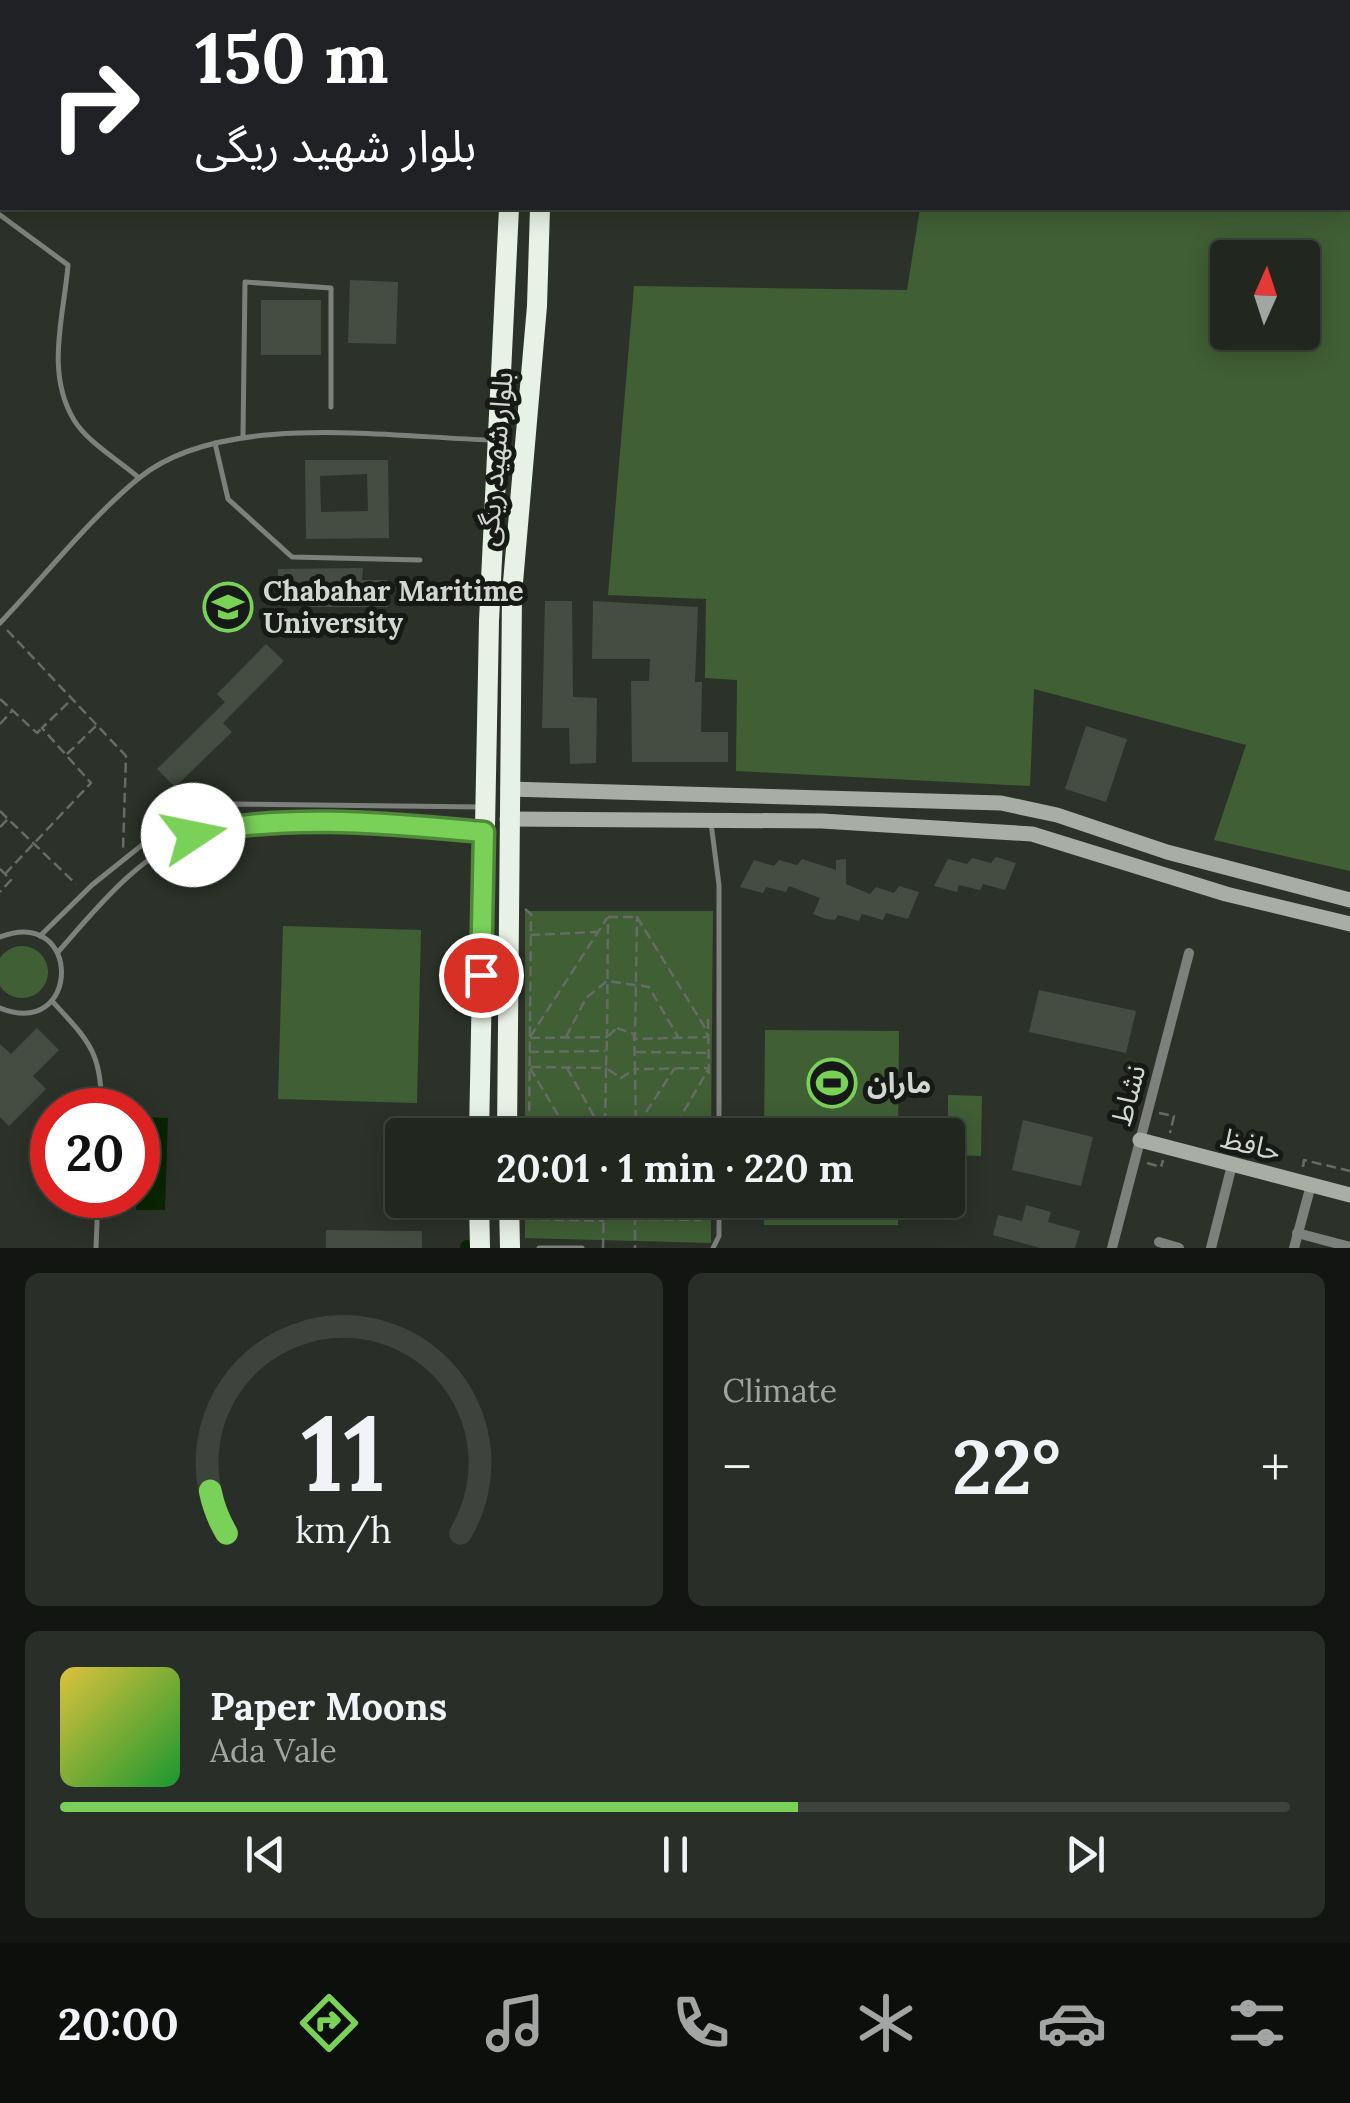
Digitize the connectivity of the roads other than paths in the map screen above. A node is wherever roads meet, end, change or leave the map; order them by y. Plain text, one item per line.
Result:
1 (509, 210) edge
2 (540, 210) edge
3 (0, 215) edge
4 (331, 406) dead end
5 (243, 436) junction
6 (498, 440) junction
7 (215, 442) junction
8 (139, 478) junction
9 (420, 560) dead end
10 (0, 623) edge
11 (508, 789) junction
12 (547, 791) junction
13 (1000, 803) junction
14 (484, 807) junction
15 (546, 817) junction
16 (508, 819) junction
17 (710, 820) junction
18 (998, 830) junction
19 (484, 832) junction
20 (1350, 900) edge
21 (1350, 924) edge
22 (40, 936) junction
23 (0, 937) edge
24 (58, 952) junction
25 (1189, 953) dead end
26 (52, 1001) junction
27 (0, 1008) edge
28 (102, 1088) edge
29 (479, 1118) edge
30 (507, 1118) edge
31 (719, 1118) edge
32 (1140, 1140) junction
33 (1232, 1165) junction
34 (1305, 1184) junction
35 (1350, 1195) edge
36 (97, 1218) edge
37 (480, 1218) edge
38 (509, 1218) edge
39 (719, 1218) edge
40 (1297, 1234) junction
41 (1159, 1242) dead end
42 (1350, 1247) edge
43 (96, 1248) edge
44 (480, 1248) edge
45 (510, 1248) edge
46 (540, 1248) edge
47 (582, 1248) edge
48 (713, 1248) edge
49 (1112, 1248) edge
50 (1178, 1248) edge
51 (1211, 1248) edge
52 (1294, 1248) edge

1 - 6 highway, بلوار شهید ریگی
2 - 11 highway, بلوار شهید ریگی
3 - 8 lane
4 - 5 lane
5 - 6 lane
5 - 7 lane
6 - 14 highway, بلوار شهید ریگی
7 - 8 lane
7 - 9 lane
8 - 10 lane
11 - 12 street
11 - 16 highway, بلوار شهید ریگی
12 - 13 street
12 - 15 street
13 - 18 street
13 - 20 street
14 - 19 highway, بلوار شهید ریگی
14 - 22 lane
15 - 16 street
15 - 17 street
16 - 30 highway, بلوار شهید ریگی
17 - 18 street
17 - 31 lane
18 - 21 street
19 - 24 lane
19 - 29 highway, بلوار شهید ریگی
22 - 23 lane
22 - 24 lane
24 - 26 lane
25 - 32 street, نشاط
26 - 27 lane
26 - 28 lane
32 - 33 street, حافظ
32 - 49 street, نشاط
33 - 34 street, حافظ
33 - 51 street
34 - 35 street, حافظ
34 - 40 street
36 - 43 lane
37 - 44 highway
38 - 45 highway
39 - 48 lane
40 - 42 street
40 - 52 street
41 - 50 street
46 - 47 lane

